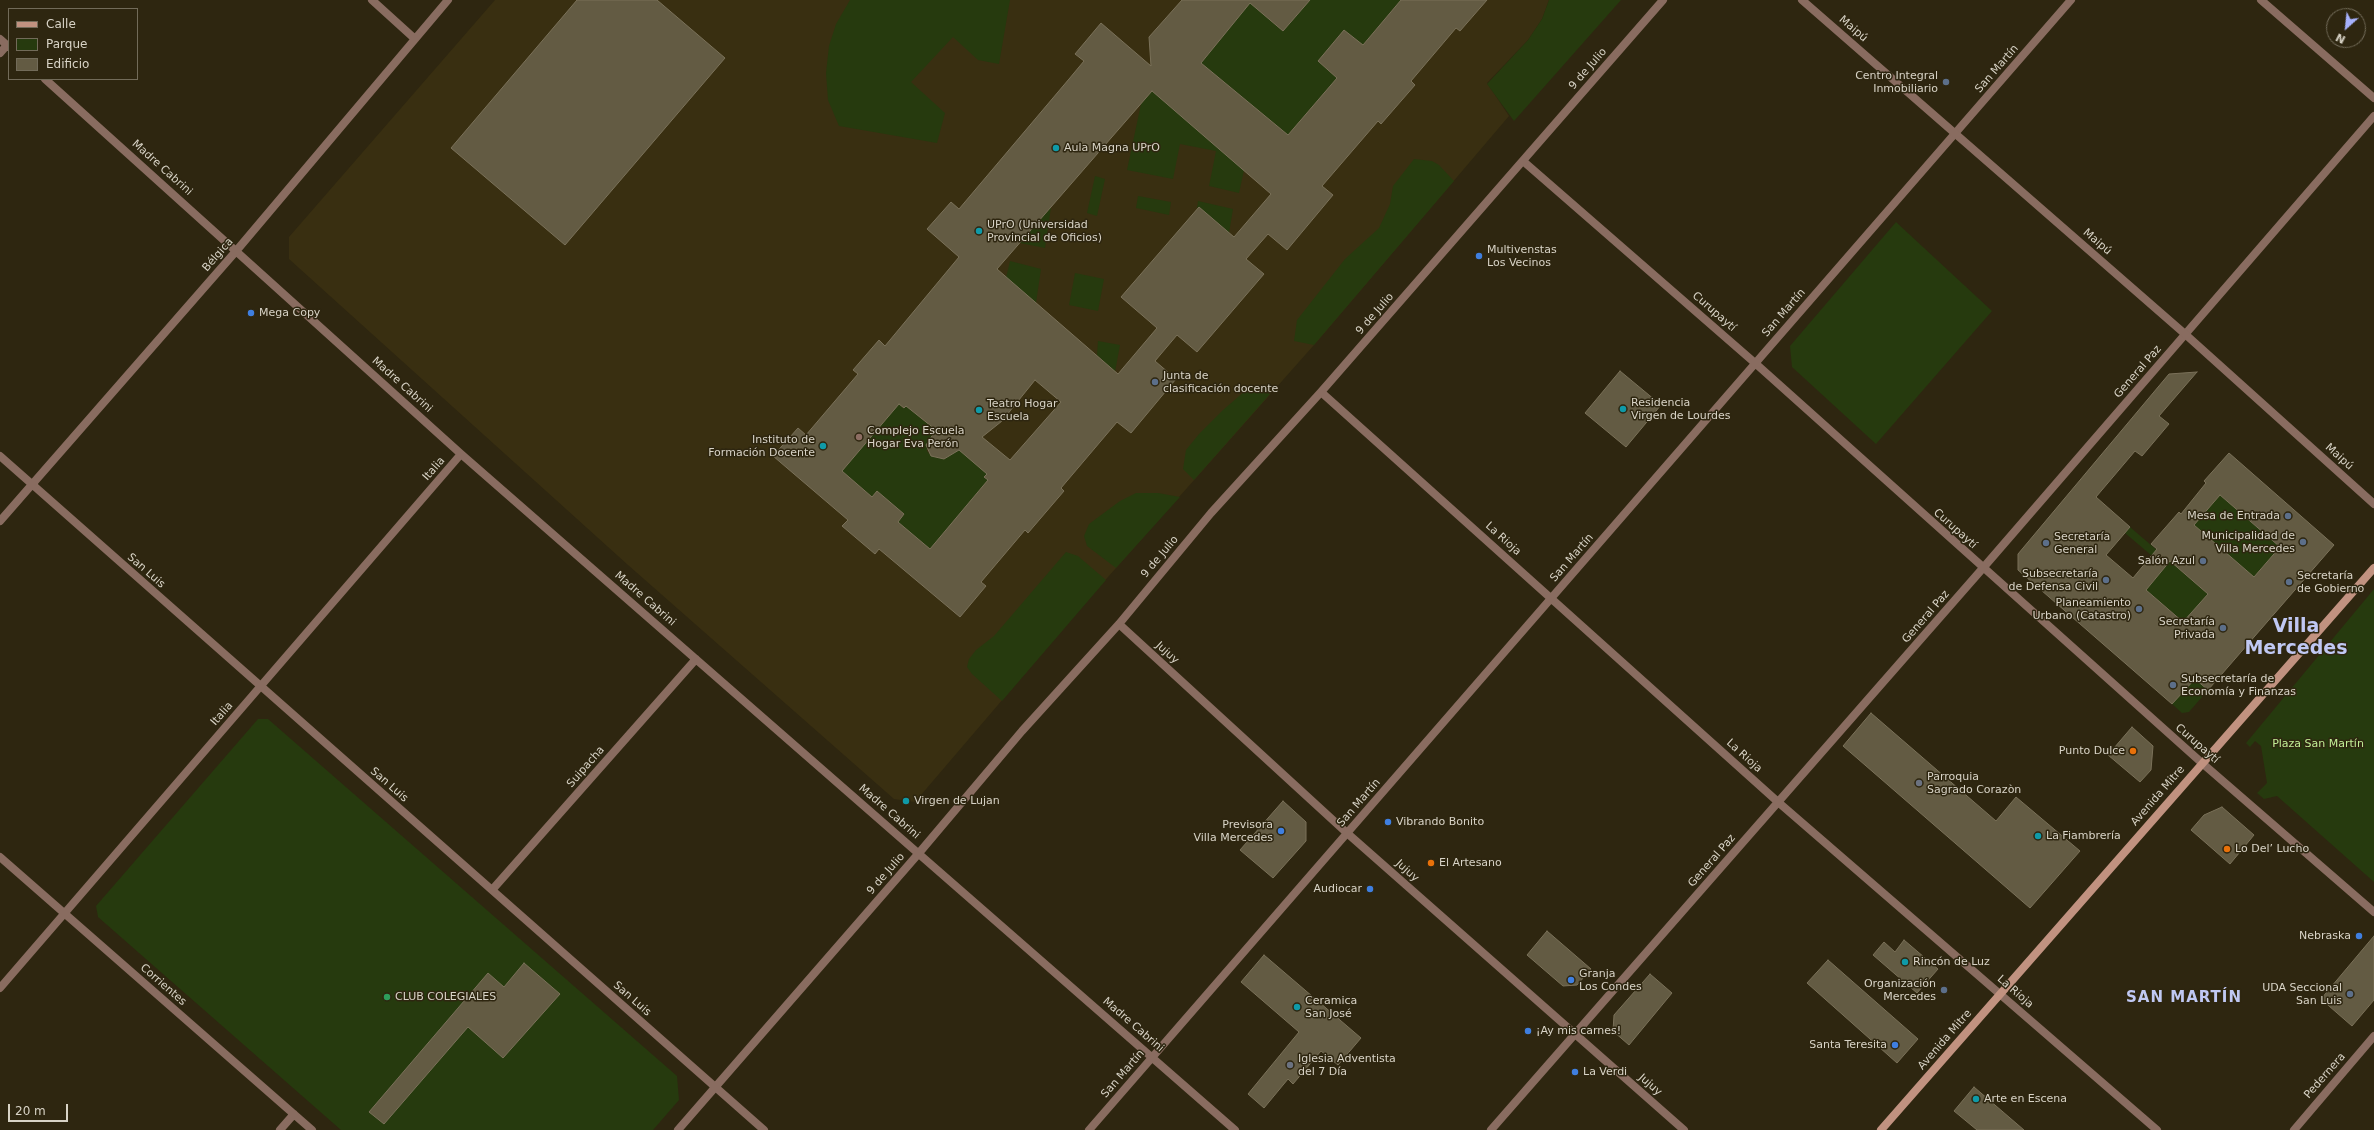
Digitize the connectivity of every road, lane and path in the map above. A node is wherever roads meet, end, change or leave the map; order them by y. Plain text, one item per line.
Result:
1 (372, 0) edge
2 (448, 0) edge
3 (1663, 0) edge
4 (1802, 0) edge
5 (2071, 0) edge
6 (2261, 0) edge
7 (0, 39) edge
8 (415, 39) junction
9 (8, 46) edge
10 (0, 53) edge
11 (46, 80) edge
12 (2374, 98) edge
13 (2374, 116) edge
14 (1956, 132) junction
15 (1522, 161) junction
16 (237, 250) junction
17 (2186, 334) junction
18 (1755, 363) junction
19 (1321, 392) junction
20 (461, 454) junction
21 (0, 456) edge
22 (32, 484) junction
23 (2374, 504) edge
24 (0, 521) edge
25 (1983, 568) junction
26 (2374, 568) edge
27 (1552, 597) junction
28 (1119, 624) junction
29 (696, 659) junction
30 (261, 686) junction
31 (2202, 762) junction
32 (1778, 802) junction
33 (1347, 833) junction
34 (919, 853) junction
35 (0, 857) edge
36 (492, 890) junction
37 (2374, 912) edge
38 (64, 913) junction
39 (0, 988) edge
40 (2000, 994) junction
41 (1575, 1035) junction
42 (2374, 1036) edge
43 (1153, 1056) junction
44 (715, 1087) junction
45 (294, 1114) junction
46 (280, 1130) edge
47 (312, 1130) edge
48 (678, 1130) edge
49 (764, 1130) edge
50 (1088, 1130) edge
51 (1236, 1130) edge
52 (1491, 1130) edge
53 (1684, 1130) edge
54 (1881, 1130) edge
55 (2157, 1130) edge
56 (2294, 1130) edge

1 - 8 street
2 - 8 street, Bélgica
3 - 15 street, 9 de Julio
4 - 14 street, Maipú
5 - 14 street, San Martín
6 - 12 street
7 - 9 street
8 - 16 street, Bélgica
9 - 10 street
11 - 16 street, Madre Cabrini
13 - 17 street, General Paz
14 - 17 street, Maipú
14 - 18 street, San Martín
15 - 18 street, Curupaytí
15 - 19 street, 9 de Julio
16 - 20 street, Madre Cabrini
16 - 22 street, Bélgica
17 - 23 street, Maipú
17 - 25 street, General Paz
18 - 25 street, Curupaytí
18 - 27 street, San Martín
19 - 27 street, La Rioja
19 - 28 street, 9 de Julio
20 - 29 street, Madre Cabrini
20 - 30 street, Italia
21 - 22 street, San Luis
22 - 24 street, Bélgica
22 - 30 street, San Luis
25 - 31 street, Curupaytí
25 - 32 street, General Paz
26 - 31 main road, Avenida Mitre
27 - 32 street, La Rioja
27 - 33 street, San Martín
28 - 33 street, Jujuy
28 - 34 street, 9 de Julio
29 - 34 street, Madre Cabrini
29 - 36 street, Suipacha
30 - 36 street, San Luis
30 - 38 street, Italia
31 - 37 street, Curupaytí
31 - 40 main road, Avenida Mitre
32 - 40 street, La Rioja
32 - 41 street, General Paz
33 - 41 street, Jujuy
33 - 43 street, San Martín
34 - 43 street, Madre Cabrini
34 - 44 street, 9 de Julio
35 - 38 street, Corrientes
36 - 44 street, San Luis
38 - 39 street, Italia
38 - 45 street, Corrientes
40 - 54 main road, Avenida Mitre
40 - 55 street, La Rioja
41 - 52 street, General Paz
41 - 53 street, Jujuy
42 - 56 street, Pedernera
43 - 50 street, San Martín
43 - 51 street, Madre Cabrini
44 - 48 street, 9 de Julio
44 - 49 street, San Luis
45 - 46 street
45 - 47 street, Corrientes

